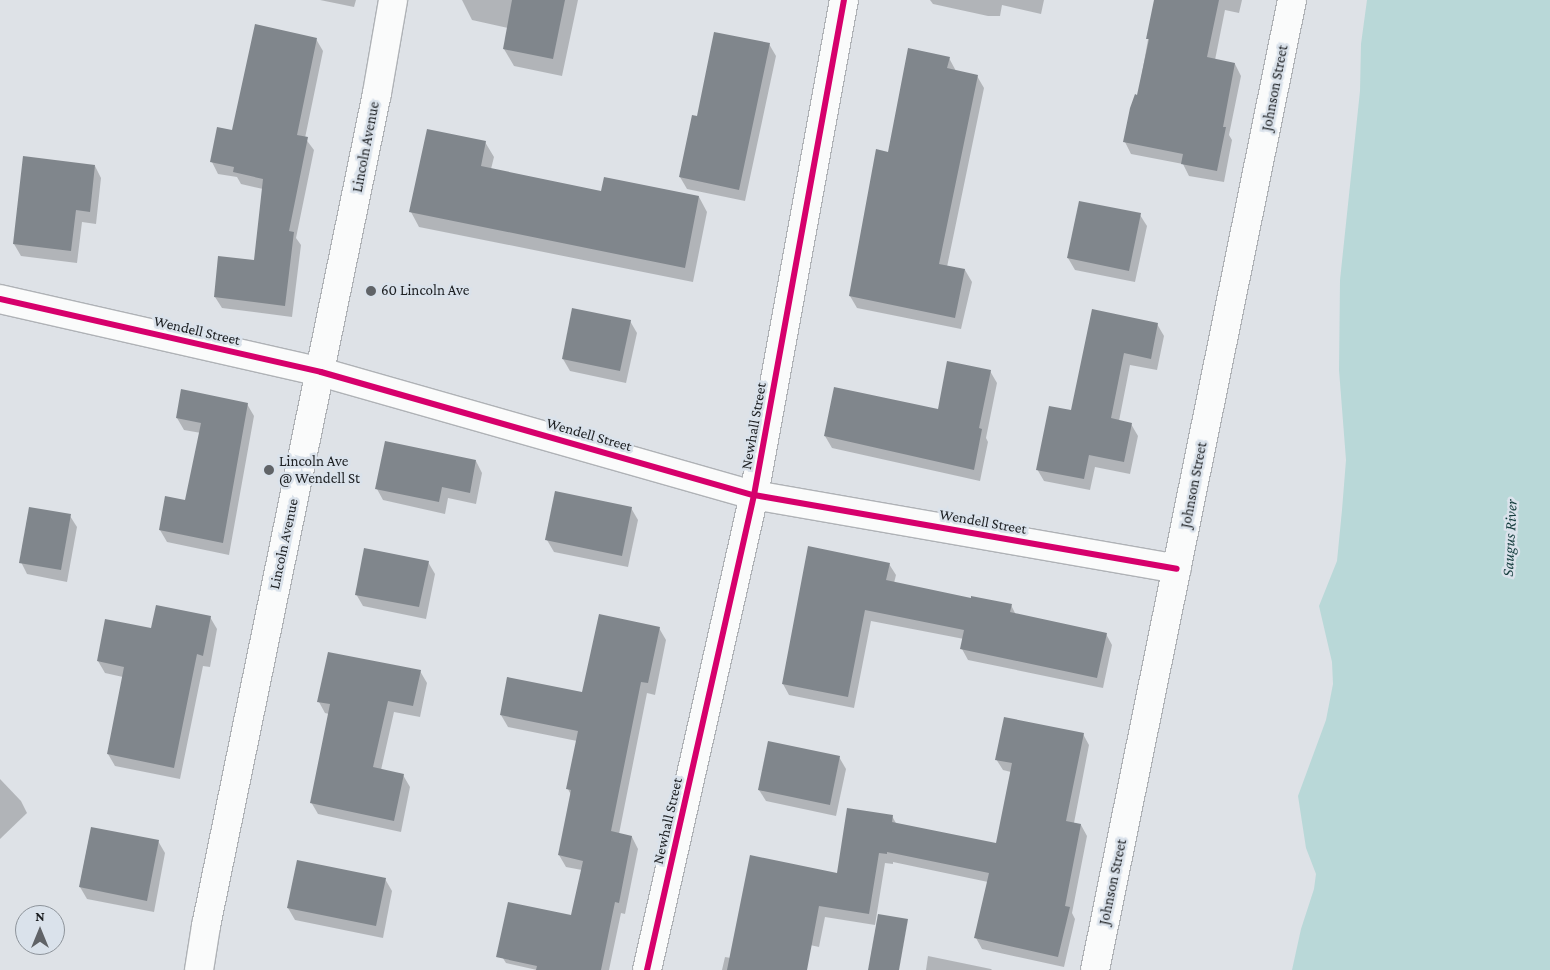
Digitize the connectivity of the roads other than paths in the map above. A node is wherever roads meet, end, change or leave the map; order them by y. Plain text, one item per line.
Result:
1 (393, 0) edge
2 (844, 0) edge
3 (1292, 0) edge
4 (0, 299) edge
5 (321, 372) junction
6 (754, 494) junction
7 (1177, 569) junction
8 (199, 970) edge
9 (647, 970) edge
10 (1095, 970) edge

1 - 5 street, Lincoln Avenue
2 - 6 street, Newhall Street
3 - 7 street, Johnson Street
4 - 5 street, Wendell Street
5 - 6 street, Wendell Street
5 - 8 street, Lincoln Avenue
6 - 7 street, Wendell Street
6 - 9 street, Newhall Street
7 - 10 street, Johnson Street

